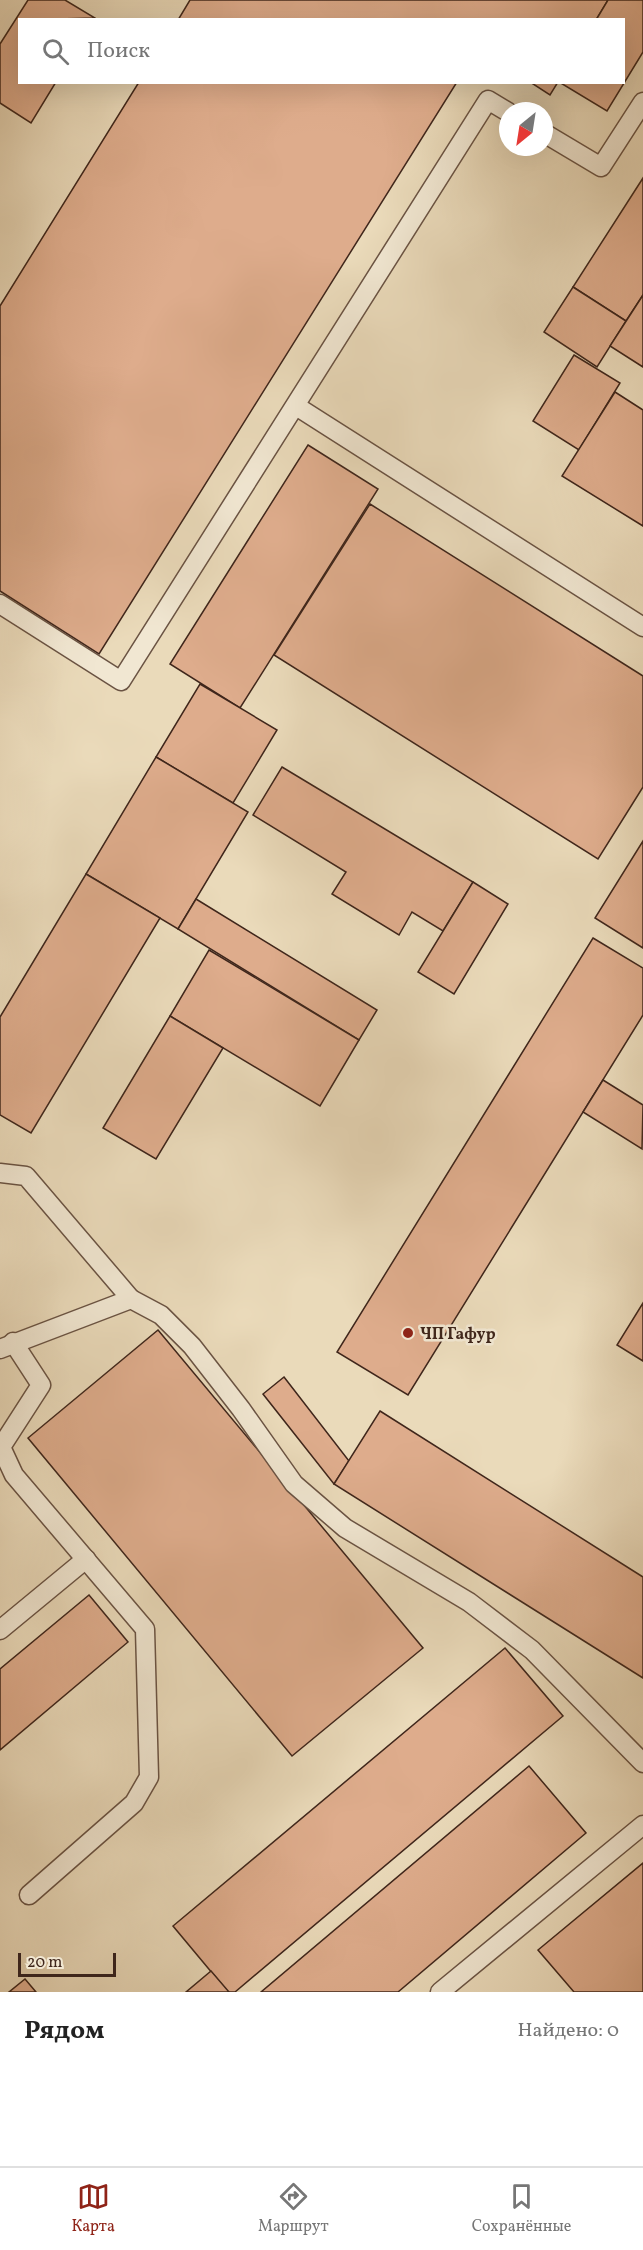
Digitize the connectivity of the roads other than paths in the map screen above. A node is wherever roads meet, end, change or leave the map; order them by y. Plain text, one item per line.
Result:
1 (643, 102) edge
2 (499, 107) edge
3 (553, 138) edge
4 (296, 406) junction
5 (0, 604) edge
6 (643, 627) edge
7 (0, 1173) edge
8 (131, 1299) junction
9 (6, 1345) edge
10 (86, 1559) junction
11 (0, 1630) edge
12 (643, 1763) edge
13 (643, 1825) edge
14 (29, 1895) dead end
15 (440, 1992) edge

1 - 3 lane
2 - 4 lane
4 - 5 lane
4 - 6 lane
7 - 8 lane
8 - 9 lane
8 - 12 lane
9 - 10 lane
10 - 11 lane
10 - 14 lane
13 - 15 lane

